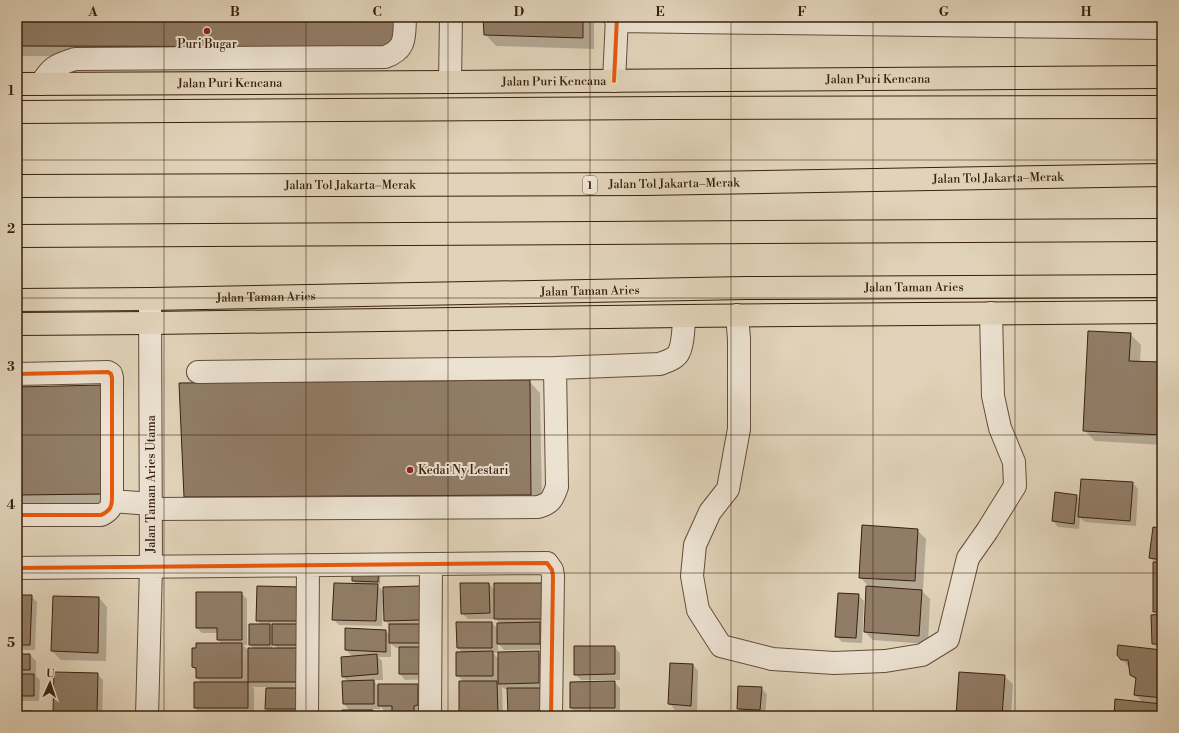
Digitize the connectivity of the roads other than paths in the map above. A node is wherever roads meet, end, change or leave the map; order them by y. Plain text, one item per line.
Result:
1 (405, 17) edge
2 (451, 17) edge
3 (616, 19) edge
4 (1162, 28) edge
5 (1162, 77) edge
6 (614, 81) junction
7 (450, 82) junction
8 (17, 84) edge
9 (41, 84) junction
10 (1162, 107) edge
11 (17, 112) edge
12 (1162, 175) edge
13 (17, 186) edge
14 (1162, 230) edge
15 (17, 236) edge
16 (1162, 286) edge
17 (870, 287) junction
18 (1038, 287) junction
19 (746, 288) junction
20 (150, 299) junction
21 (17, 300) edge
22 (1162, 312) edge
23 (1037, 313) junction
24 (870, 314) junction
25 (991, 314) junction
26 (741, 315) junction
27 (684, 316) junction
28 (17, 324) edge
29 (150, 324) junction
30 (555, 368) junction
31 (198, 372) dead end
32 (17, 374) edge
33 (112, 501) junction
34 (151, 507) junction
35 (17, 515) edge
36 (431, 564) junction
37 (308, 565) junction
38 (151, 567) junction
39 (17, 568) edge
40 (147, 716) edge
41 (307, 716) edge
42 (430, 716) edge
43 (551, 716) edge

1 - 9 street
2 - 7 street
3 - 4 street
3 - 6 street
5 - 6 main road, Jalan Puri Kencana
6 - 7 main road, Jalan Puri Kencana
7 - 9 main road, Jalan Puri Kencana
8 - 9 main road, Jalan Puri Kencana
10 - 11 main road
12 - 13 main road, Jalan Tol Jakarta–Merak / 1
14 - 15 main road
16 - 18 main road, Jalan Taman Aries
17 - 18 main road, Jalan Taman Aries
17 - 19 main road, Jalan Taman Aries
17 - 24 main road
18 - 23 main road
19 - 20 main road, Jalan Taman Aries
19 - 26 main road
20 - 21 main road, Jalan Taman Aries
20 - 29 street, Jalan Taman Aries Utama
22 - 23 main road, Jalan Taman Aries
23 - 25 main road, Jalan Taman Aries
24 - 25 main road, Jalan Taman Aries
24 - 26 main road, Jalan Taman Aries
25 - 26 street
26 - 27 main road, Jalan Taman Aries
27 - 29 main road, Jalan Taman Aries
27 - 30 street
28 - 29 main road, Jalan Taman Aries
29 - 34 street, Jalan Taman Aries Utama
30 - 31 street
30 - 34 street
32 - 33 street
33 - 34 street
33 - 35 street
34 - 38 street, Jalan Taman Aries Utama
36 - 37 street
36 - 42 street
36 - 43 street
37 - 38 street
37 - 41 street
38 - 39 street
38 - 40 street, Jalan Taman Aries Utama

